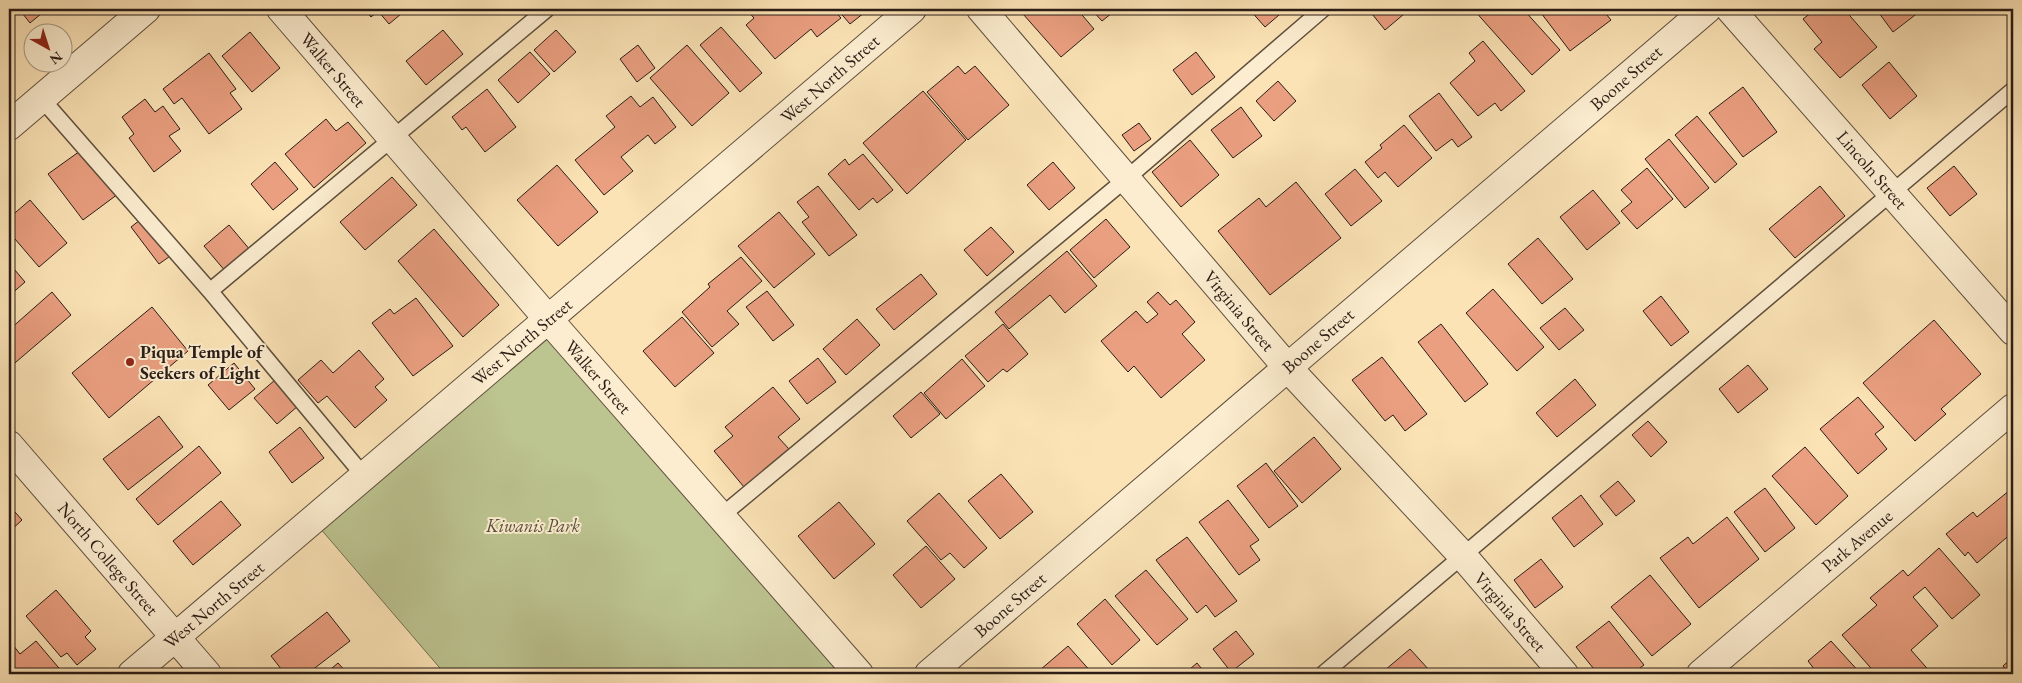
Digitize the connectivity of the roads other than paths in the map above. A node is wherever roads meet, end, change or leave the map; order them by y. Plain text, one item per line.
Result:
1 (146, 9) edge
2 (281, 9) edge
3 (547, 9) edge
4 (912, 9) edge
5 (981, 9) edge
6 (1323, 9) edge
7 (1707, 9) edge
8 (1730, 9) edge
9 (2013, 90) edge
10 (41, 98) junction
11 (9, 126) edge
12 (392, 139) junction
13 (1126, 179) junction
14 (1892, 192) junction
15 (210, 291) junction
16 (548, 319) junction
17 (2013, 331) edge
18 (1287, 368) junction
19 (2013, 408) edge
20 (11, 452) edge
21 (364, 476) junction
22 (720, 517) junction
23 (1462, 555) junction
24 (176, 637) junction
25 (132, 674) edge
26 (207, 674) edge
27 (859, 674) edge
28 (928, 674) edge
29 (1323, 674) edge
30 (1564, 674) edge
31 (1701, 674) edge

1 - 10 street
2 - 12 street, Walker Street
3 - 12 lane
4 - 16 street, West North Street
5 - 13 street, Virginia Street
6 - 13 lane
7 - 18 street, Boone Street
8 - 14 street, Lincoln Street
9 - 14 lane
10 - 11 street
10 - 15 lane
12 - 15 lane
12 - 16 street, Walker Street
13 - 18 street, Virginia Street
13 - 22 lane
14 - 17 street, Lincoln Street
14 - 23 lane
15 - 21 lane
16 - 21 street, West North Street
16 - 22 street, Walker Street
18 - 23 street, Virginia Street
18 - 28 street, Boone Street
19 - 31 street, Park Avenue
20 - 24 street, North College Street
21 - 24 street, West North Street
22 - 27 street, Walker Street
23 - 29 lane
23 - 30 street, Virginia Street
24 - 25 street, West North Street
24 - 26 street, North College Street

